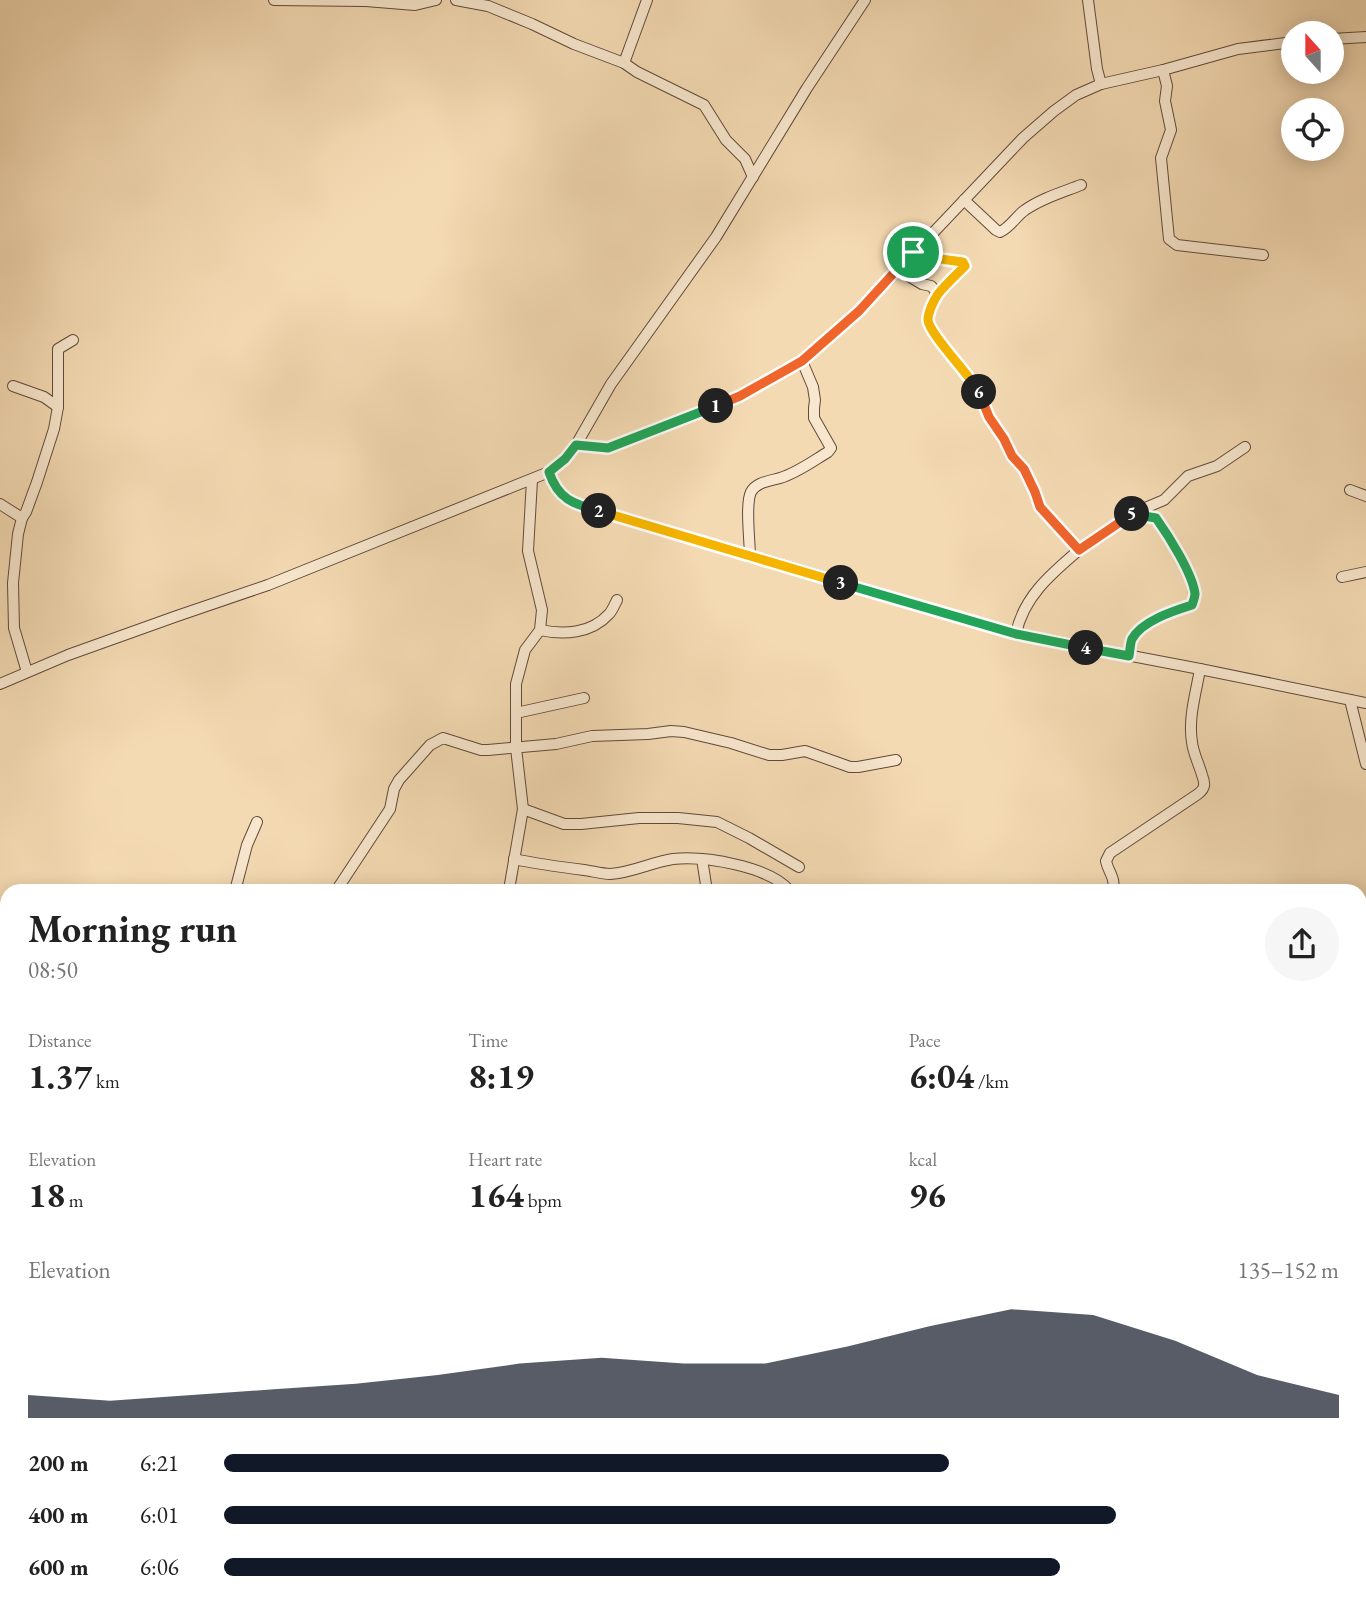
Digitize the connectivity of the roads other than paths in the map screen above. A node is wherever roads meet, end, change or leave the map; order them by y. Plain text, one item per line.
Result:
1 (274, 0) edge
2 (436, 0) edge
3 (458, 0) edge
4 (647, 0) edge
5 (865, 0) edge
6 (1088, 0) edge
7 (1366, 37) edge
8 (1344, 38) edge
9 (1281, 44) edge
10 (624, 63) junction
11 (1163, 70) junction
12 (1101, 84) junction
13 (753, 177) junction
14 (1082, 185) dead end
15 (964, 200) junction
16 (913, 252) junction
17 (1264, 255) dead end
18 (897, 269) junction
19 (936, 296) junction
20 (73, 340) dead end
21 (802, 361) junction
22 (13, 386) dead end
23 (58, 407) junction
24 (576, 445) junction
25 (1245, 447) dead end
26 (549, 472) junction
27 (532, 480) junction
28 (1350, 490) dead end
29 (1366, 496) edge
30 (0, 504) edge
31 (1132, 514) junction
32 (22, 518) junction
33 (1079, 550) junction
34 (750, 557) junction
35 (1366, 572) edge
36 (1342, 577) dead end
37 (617, 600) dead end
38 (540, 630) junction
39 (1016, 634) junction
40 (1129, 656) junction
41 (1200, 669) junction
42 (27, 672) junction
43 (0, 684) edge
44 (584, 698) dead end
45 (1350, 700) junction
46 (1366, 703) edge
47 (516, 713) junction
48 (516, 748) junction
49 (895, 760) dead end
50 (1366, 764) edge
51 (523, 808) junction
52 (257, 822) dead end
53 (514, 859) junction
54 (702, 859) junction
55 (799, 867) dead end
56 (237, 884) edge
57 (341, 884) edge
58 (510, 884) edge
59 (706, 884) edge
60 (782, 884) edge
61 (1114, 884) edge

1 - 2 street
3 - 10 street
4 - 10 street
5 - 13 street
6 - 12 street
7 - 8 street
9 - 11 street
10 - 13 street
11 - 12 street
11 - 17 street
12 - 15 street
13 - 24 street
14 - 15 street
15 - 16 street
16 - 18 street
16 - 19 street
18 - 19 street
18 - 21 street
19 - 33 street
20 - 23 street
21 - 24 street
21 - 34 street
22 - 23 street
23 - 32 street
24 - 26 street
25 - 31 street
26 - 27 street
26 - 34 street
27 - 38 street
27 - 42 street
28 - 29 street
30 - 32 street
31 - 33 street
31 - 40 street
32 - 42 street
33 - 39 street
34 - 39 street
35 - 36 street
37 - 38 street
38 - 47 street
39 - 40 street
40 - 41 street
41 - 45 street
41 - 61 street
42 - 43 street
44 - 47 street
45 - 46 street
45 - 50 street
47 - 48 street
48 - 49 street
48 - 51 street
48 - 57 street
51 - 53 street
51 - 55 street
52 - 56 street
53 - 54 street
53 - 58 street
54 - 59 street
54 - 60 street

